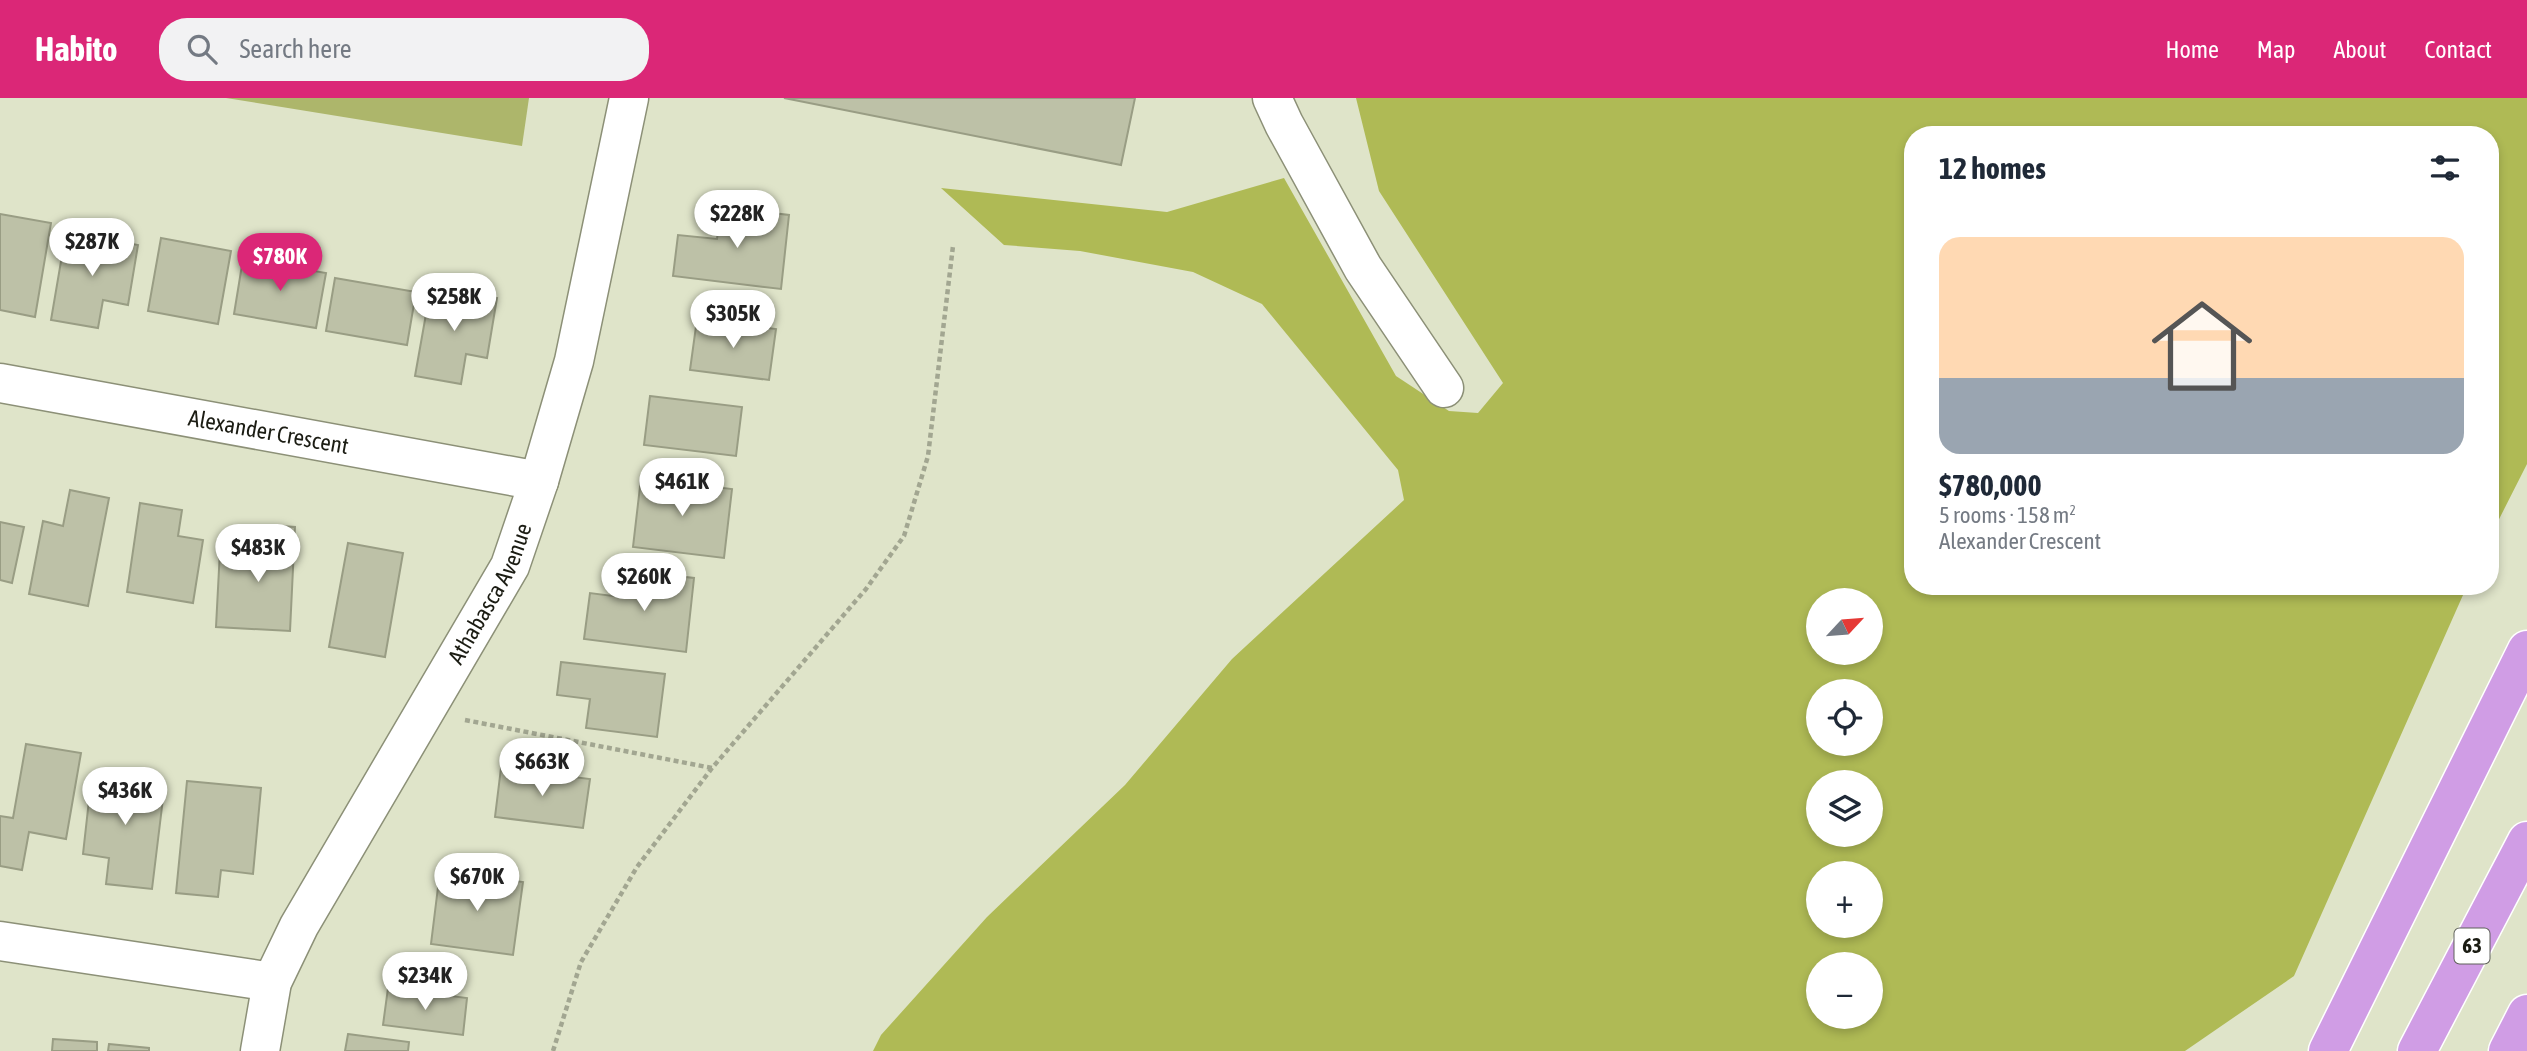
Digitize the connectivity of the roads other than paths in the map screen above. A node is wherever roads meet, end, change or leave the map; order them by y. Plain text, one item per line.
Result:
1 (629, 98) edge
2 (1272, 98) edge
3 (0, 383) edge
4 (1444, 388) dead end
5 (539, 481) junction
6 (2527, 650) edge
7 (2527, 841) edge
8 (0, 941) edge
9 (272, 982) junction
10 (2527, 1014) edge
11 (260, 1051) edge
12 (2328, 1051) edge
13 (2417, 1051) edge
14 (2508, 1051) edge

1 - 5 street, Athabasca Avenue
2 - 4 street
3 - 5 street, Alexander Crescent
5 - 9 street, Athabasca Avenue
6 - 12 highway
7 - 13 highway, 63
8 - 9 street
9 - 11 street, Athabasca Avenue
10 - 14 highway

